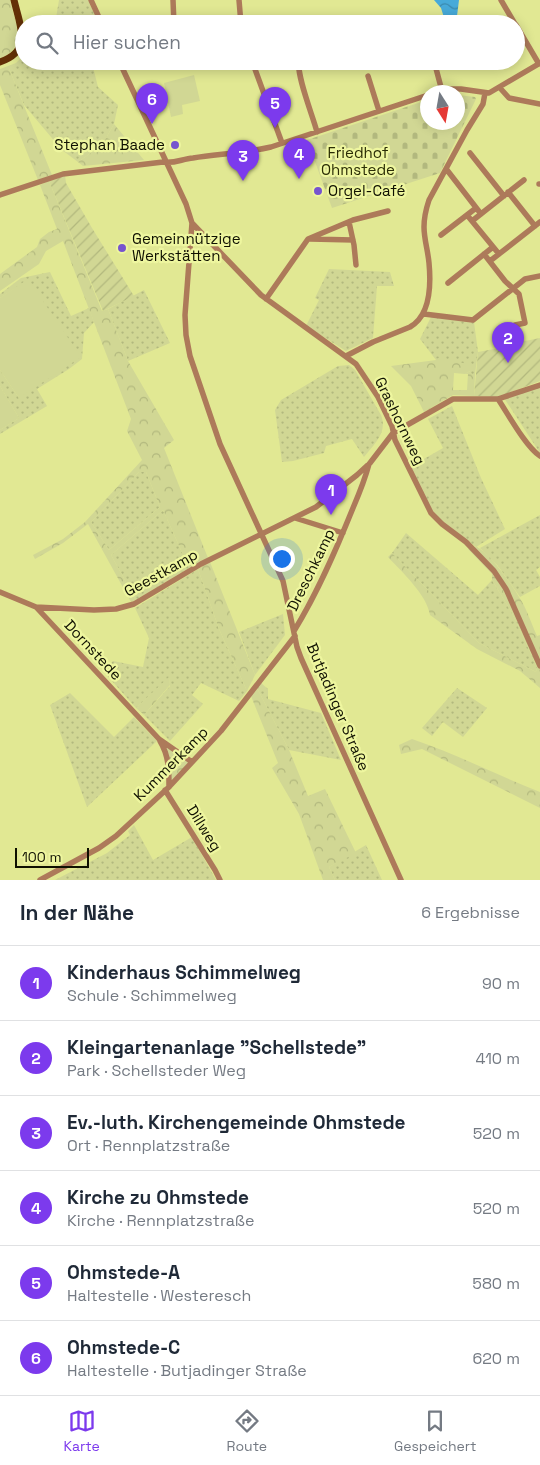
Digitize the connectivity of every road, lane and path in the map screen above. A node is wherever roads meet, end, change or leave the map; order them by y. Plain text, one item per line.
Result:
1 (14, 0) edge
2 (91, 0) edge
3 (173, 0) edge
4 (239, 0) edge
5 (501, 0) edge
6 (17, 15) edge
7 (98, 15) edge
8 (174, 15) edge
9 (240, 15) edge
10 (510, 15) edge
11 (525, 39) edge
12 (15, 54) edge
13 (0, 62) edge
14 (540, 63) edge
15 (123, 70) edge
16 (255, 70) edge
17 (298, 70) edge
18 (435, 70) edge
19 (368, 76) dead end
20 (438, 85) edge
21 (500, 88) junction
22 (465, 90) edge
23 (485, 93) junction
24 (420, 98) edge
25 (540, 104) edge
26 (379, 111) junction
27 (317, 132) junction
28 (282, 143) junction
29 (470, 153) dead end
30 (167, 163) junction
31 (447, 170) junction
32 (524, 180) dead end
33 (506, 194) junction
34 (0, 195) edge
35 (476, 208) junction
36 (388, 211) dead end
37 (481, 214) junction
38 (467, 215) junction
39 (472, 221) junction
40 (349, 222) junction
41 (192, 223) junction
42 (537, 224) edge
43 (442, 235) dead end
44 (308, 238) junction
45 (353, 240) junction
46 (493, 247) junction
47 (484, 254) junction
48 (499, 254) junction
49 (490, 261) junction
50 (356, 265) dead end
51 (540, 276) edge
52 (448, 283) dead end
53 (513, 288) junction
54 (266, 299) junction
55 (424, 314) junction
56 (515, 325) dead end
57 (346, 356) junction
58 (540, 385) edge
59 (498, 399) junction
60 (393, 433) junction
61 (540, 456) edge
62 (370, 463) junction
63 (295, 518) junction
64 (343, 532) junction
65 (262, 534) junction
66 (0, 592) edge
67 (36, 607) junction
68 (294, 633) junction
69 (540, 666) edge
70 (159, 740) junction
71 (192, 762) junction
72 (167, 788) junction
73 (40, 880) edge
74 (220, 880) edge
75 (401, 880) edge

1 - 6 main road
2 - 7 street
3 - 8 street
4 - 9 street
5 - 10 street
11 - 14 street
12 - 13 main road
14 - 21 street
15 - 30 street, Butjadinger Straße
16 - 28 street
17 - 27 street
18 - 20 street
19 - 26 street
21 - 23 street
21 - 25 street
22 - 23 street
23 - 31 street
24 - 26 street
26 - 27 street
27 - 28 street
28 - 30 street
29 - 33 street
30 - 34 street
30 - 41 street, Butjadinger Straße
31 - 35 street
31 - 55 street
32 - 33 street
33 - 37 street
33 - 42 street
35 - 37 street
35 - 38 street
36 - 40 street
37 - 39 street
38 - 39 street
38 - 43 street
39 - 46 street
40 - 44 street
40 - 45 street
41 - 54 street, Grashornweg
41 - 65 street, Butjadinger Straße
42 - 48 street
44 - 45 street
44 - 54 street
45 - 50 street
46 - 47 street
46 - 48 street
47 - 49 street
47 - 52 street
48 - 49 street
49 - 53 street
51 - 53 street
53 - 55 street
53 - 56 street
54 - 57 street, Grashornweg
55 - 57 street
57 - 60 street, Grashornweg
58 - 59 street
59 - 60 street
59 - 61 street
60 - 62 street
60 - 69 street, Grashornweg
62 - 63 street, Geestkamp
62 - 64 street, Dreschkamp
63 - 64 street
63 - 65 street, Geestkamp
64 - 68 street, Dreschkamp
65 - 67 street, Geestkamp
65 - 68 street, Butjadinger Straße
66 - 67 street, Dornstede
67 - 70 street, Dornstede
68 - 71 street, Kummerkamp
68 - 75 street, Butjadinger Straße
70 - 71 street, Dornstede
70 - 72 street, Dornstede
71 - 72 street, Kummerkamp
72 - 73 street, Kummerkamp
72 - 74 street, Dillweg

